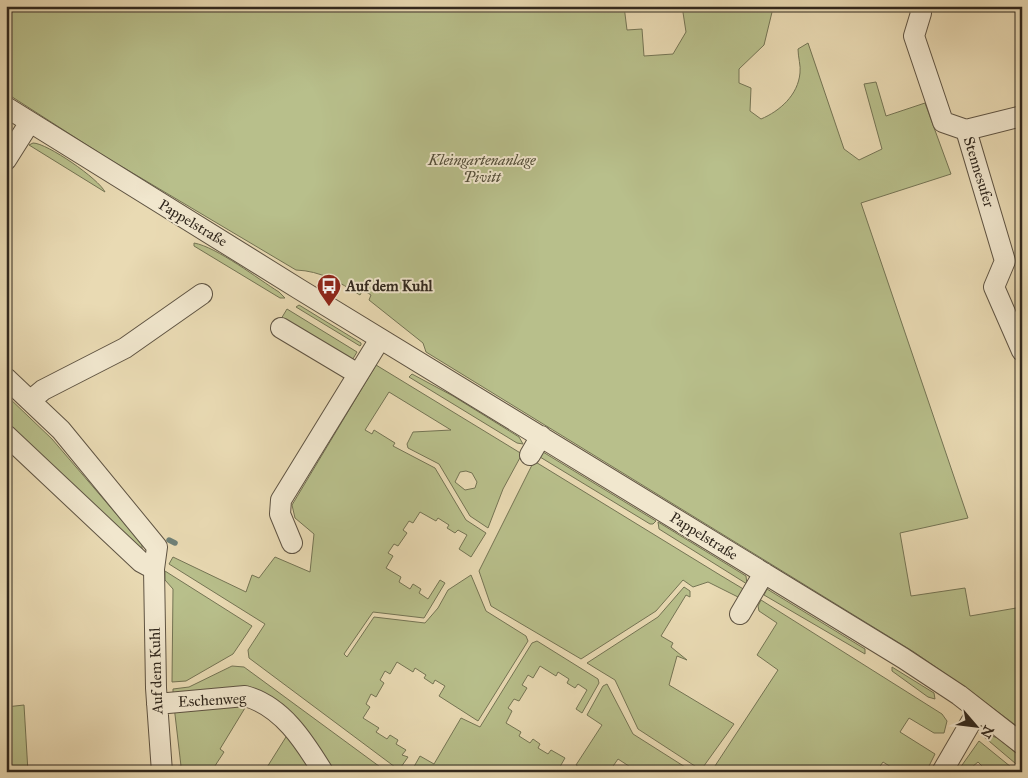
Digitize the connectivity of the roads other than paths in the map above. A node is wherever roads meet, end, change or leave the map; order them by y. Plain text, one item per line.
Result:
1 (919, 6) edge
2 (6, 107) edge
3 (1022, 116) edge
4 (30, 122) junction
5 (966, 130) junction
6 (6, 160) edge
7 (202, 294) dead end
8 (281, 328) dead end
9 (380, 339) junction
10 (1022, 351) edge
11 (358, 374) junction
12 (6, 378) edge
13 (31, 400) junction
14 (6, 435) edge
15 (541, 436) junction
16 (530, 455) dead end
17 (292, 543) dead end
18 (154, 569) junction
19 (764, 573) junction
20 (740, 614) dead end
21 (157, 704) junction
22 (978, 710) junction
23 (1022, 744) edge
24 (162, 772) edge
25 (323, 772) edge
26 (942, 772) edge

1 - 5 street, Stennesufer
2 - 4 street, Pappelstraße
3 - 5 street
4 - 6 street
4 - 9 street, Pappelstraße
5 - 10 street, Stennesufer
7 - 13 street
8 - 11 street
9 - 11 street
9 - 15 street, Pappelstraße
11 - 17 street
12 - 13 street, Auf dem Kuhl
13 - 18 street, Auf dem Kuhl
14 - 18 street
15 - 16 street
15 - 19 street, Pappelstraße
18 - 21 street, Auf dem Kuhl
19 - 20 street
19 - 22 street, Pappelstraße
21 - 24 street, Auf dem Kuhl
21 - 25 street, Eschenweg
22 - 23 street, Pappelstraße
22 - 26 street

